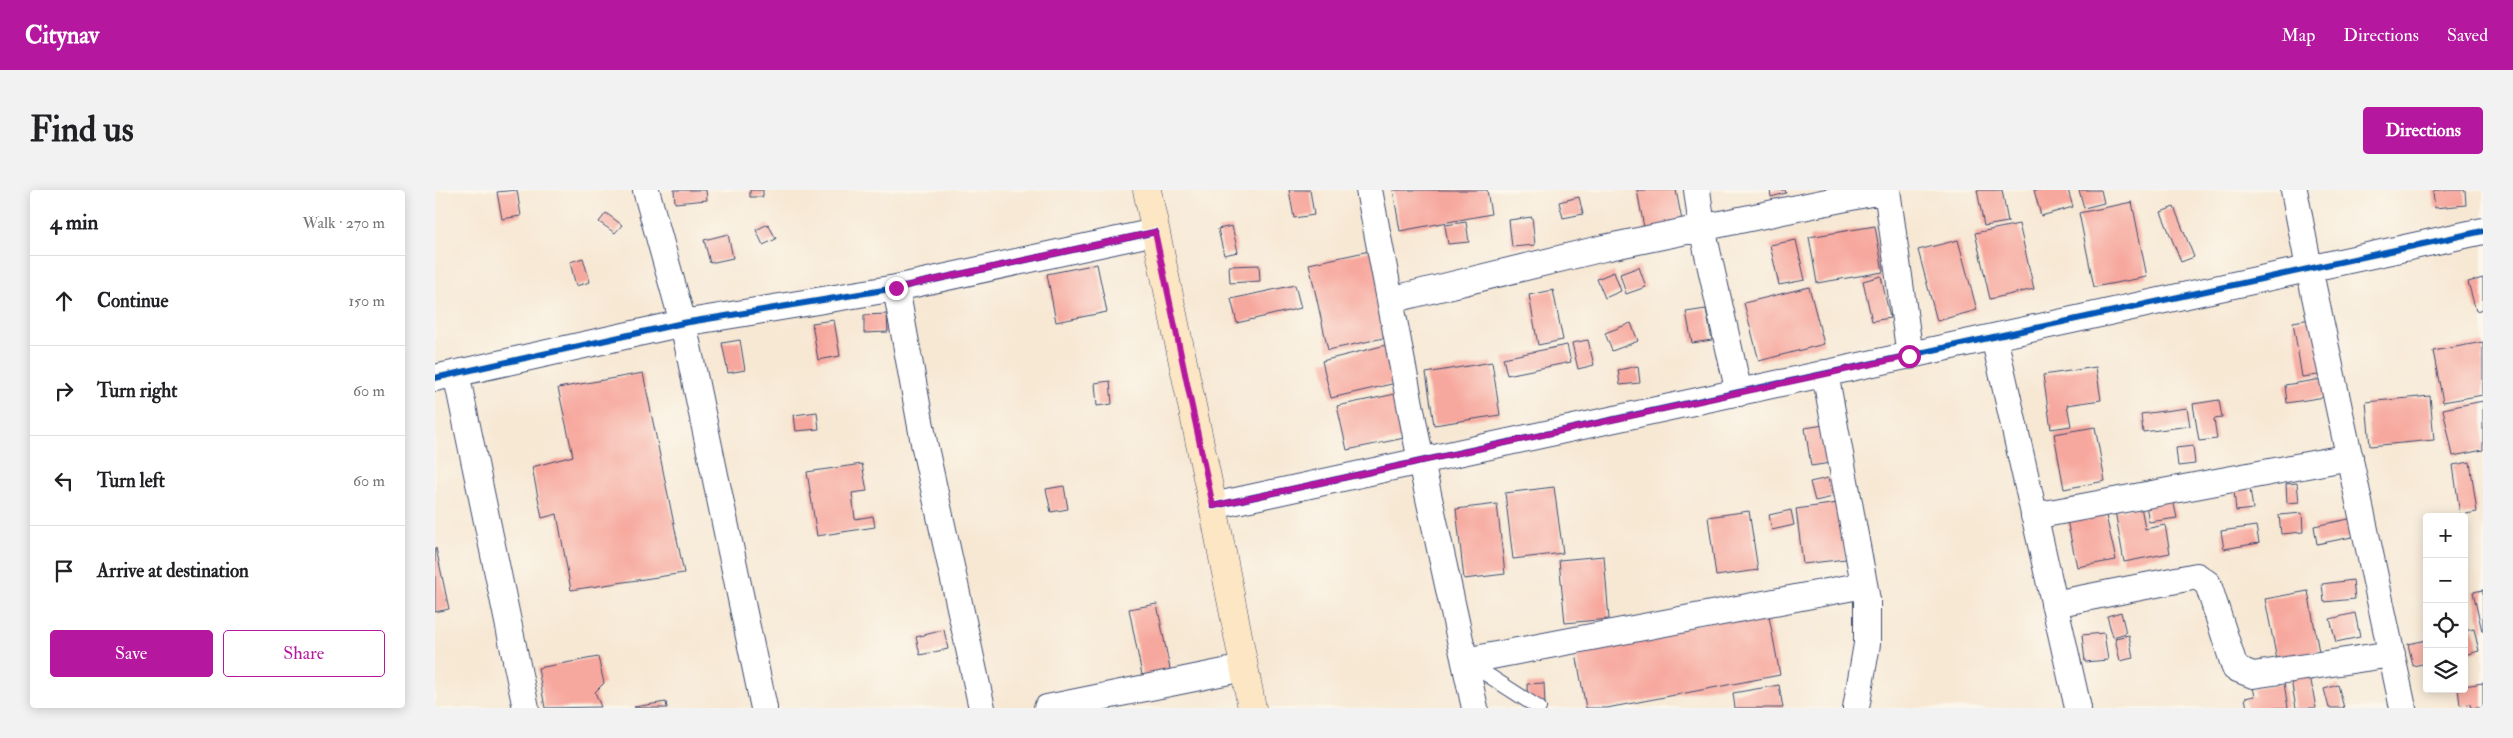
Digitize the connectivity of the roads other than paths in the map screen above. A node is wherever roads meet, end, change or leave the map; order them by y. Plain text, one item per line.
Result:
1 (646, 190) edge
2 (1147, 190) edge
3 (1369, 190) edge
4 (1697, 190) edge
5 (1886, 190) edge
6 (2294, 190) edge
7 (1702, 228) junction
8 (2483, 230) edge
9 (1155, 232) junction
10 (2309, 268) junction
11 (896, 288) junction
12 (1390, 300) junction
13 (683, 323) junction
14 (1994, 337) junction
15 (1909, 356) junction
16 (1825, 373) junction
17 (446, 375) edge
18 (1739, 393) junction
19 (2350, 457) junction
20 (1421, 462) junction
21 (1213, 506) junction
22 (2034, 516) junction
23 (1864, 585) junction
24 (2054, 604) junction
25 (2392, 654) junction
26 (1465, 661) junction
27 (1244, 668) junction
28 (526, 708) edge
29 (764, 708) edge
30 (982, 708) edge
31 (1047, 708) edge
32 (1252, 708) edge
33 (1475, 708) edge
34 (1539, 708) edge
35 (1856, 708) edge
36 (2078, 708) edge
37 (2403, 708) edge

1 - 13 street
2 - 9 street
3 - 12 street
4 - 7 street
5 - 7 street
5 - 15 street
6 - 10 street
7 - 12 street
7 - 18 street
8 - 10 street
9 - 11 street
9 - 21 street
10 - 14 street
10 - 19 street
11 - 13 street
11 - 30 street
12 - 20 street
13 - 17 street
13 - 29 street
14 - 15 street
14 - 22 street
15 - 16 street
16 - 18 street
16 - 23 street
17 - 28 street
18 - 20 street
19 - 22 street
19 - 25 street
20 - 21 street
20 - 26 street
21 - 27 street
22 - 24 street
23 - 26 street
23 - 35 street
24 - 25 street
24 - 36 street
25 - 37 street
26 - 33 street
26 - 34 lane
27 - 31 street
27 - 32 street

